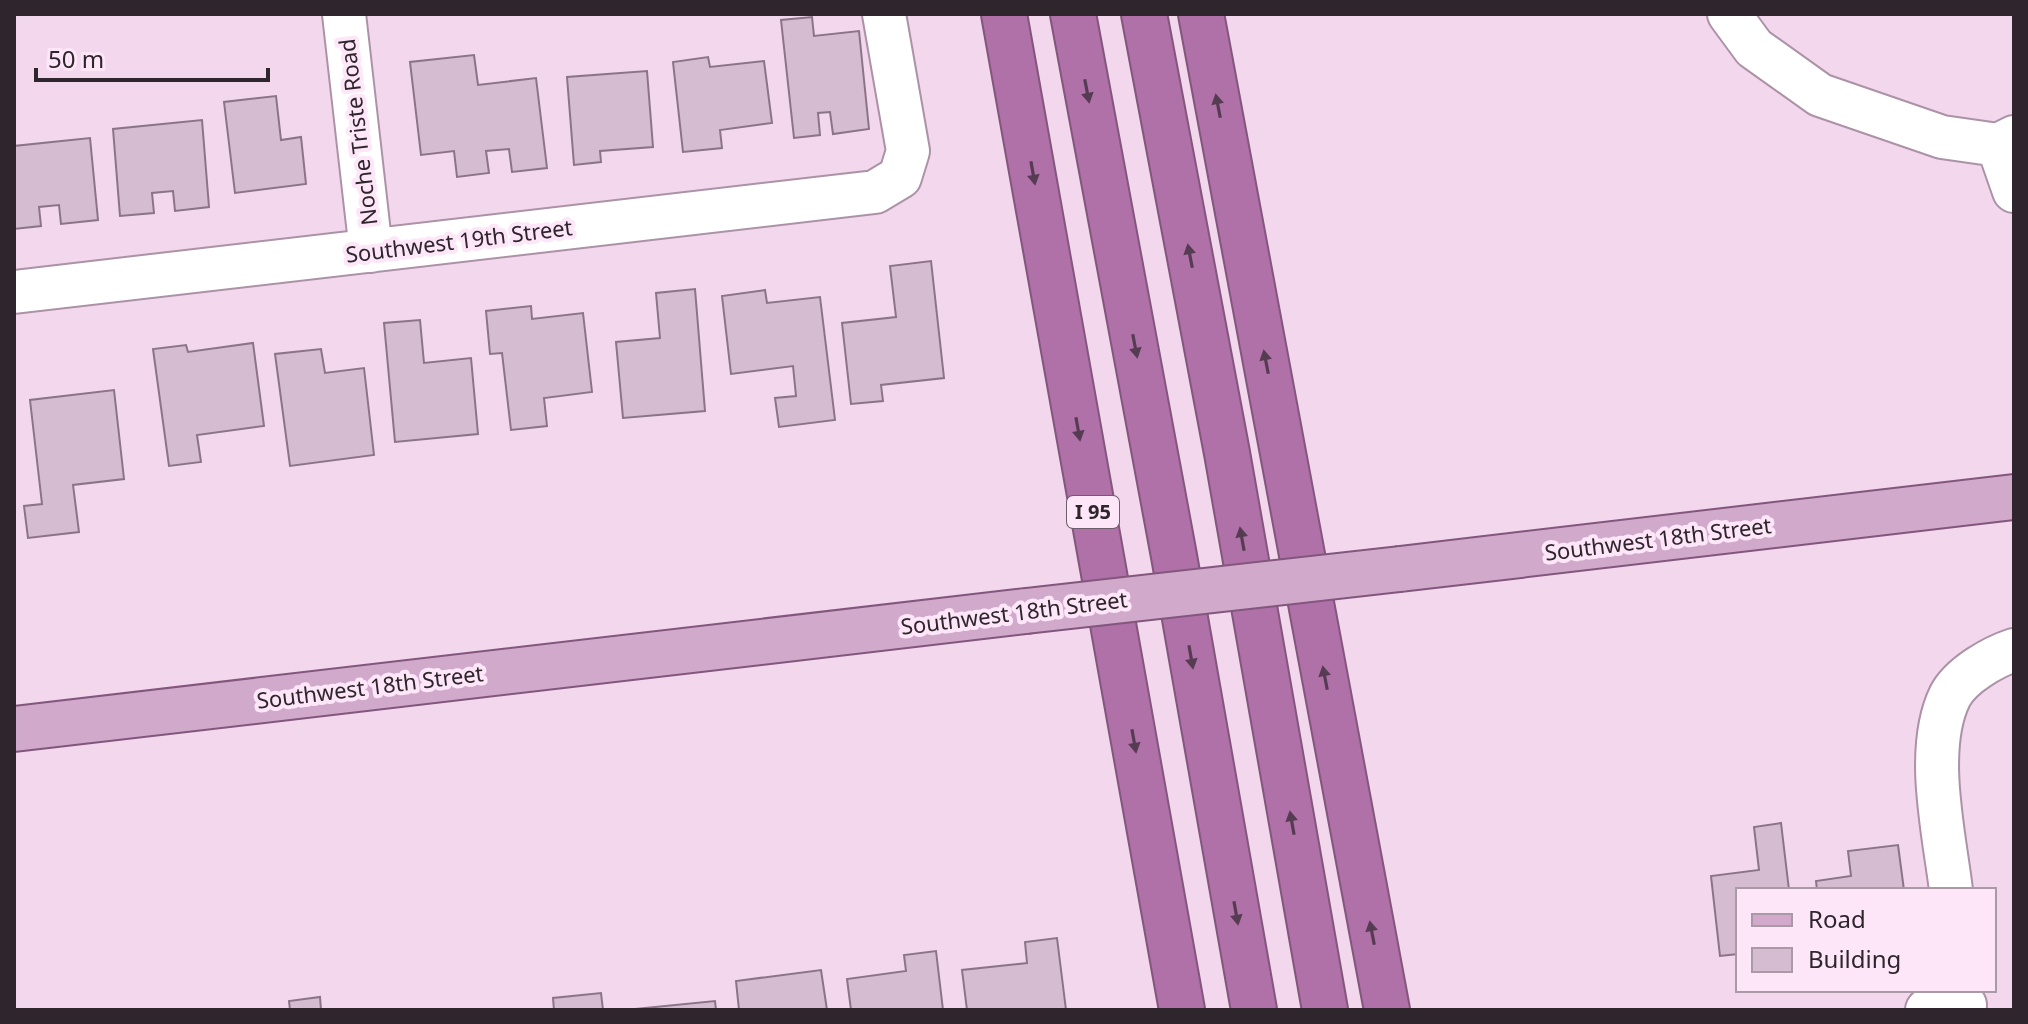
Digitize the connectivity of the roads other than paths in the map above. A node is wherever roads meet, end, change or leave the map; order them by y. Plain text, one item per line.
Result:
1 (344, 14) edge
2 (884, 14) edge
3 (1004, 14) edge
4 (1073, 14) edge
5 (1144, 14) edge
6 (1201, 14) edge
7 (1729, 14) edge
8 (2006, 141) edge
9 (2014, 191) edge
10 (371, 251) junction
11 (14, 292) edge
12 (2014, 497) edge
13 (2014, 650) edge
14 (14, 729) edge
15 (1951, 888) edge
16 (1182, 1010) edge
17 (1254, 1010) edge
18 (1325, 1010) edge
19 (1387, 1010) edge

1 - 10 street, Noche Triste Road
2 - 10 street, Southwest 19th Street
3 -> 16 highway, I 95
4 -> 17 highway
18 -> 5 highway
19 -> 6 highway
7 - 8 street
8 - 9 street
10 - 11 street, Southwest 19th Street
12 - 14 main road, Southwest 18th Street, bridge
13 - 15 street

